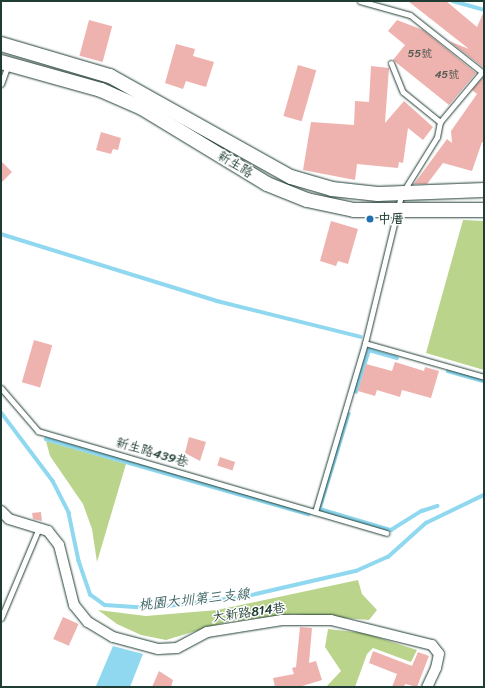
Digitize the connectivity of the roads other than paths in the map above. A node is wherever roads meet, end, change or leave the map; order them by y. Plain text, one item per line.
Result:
1 (360, 1) edge
2 (1, 44) edge
3 (4, 63) edge
4 (391, 63) dead end
5 (1, 84) edge
6 (440, 122) junction
7 (484, 190) edge
8 (401, 195) junction
9 (484, 210) edge
10 (399, 212) junction
11 (365, 343) junction
12 (484, 377) edge
13 (1, 388) edge
14 (1, 511) edge
15 (315, 512) junction
16 (38, 530) junction
17 (386, 532) dead end
18 (1, 618) edge
19 (428, 687) edge

1 - 6 lane
2 - 8 main road, 新生路
3 - 5 lane
3 - 10 main road, 新生路
4 - 6 lane
6 - 8 lane
7 - 8 main road, 新生路
8 - 10 lane
9 - 10 main road, 新生路
10 - 11 lane
11 - 12 lane
11 - 15 lane
13 - 15 lane, 新生路439巷
14 - 16 street, 大新路814巷
15 - 17 lane, 新生路439巷
16 - 18 lane
16 - 19 street, 大新路814巷

